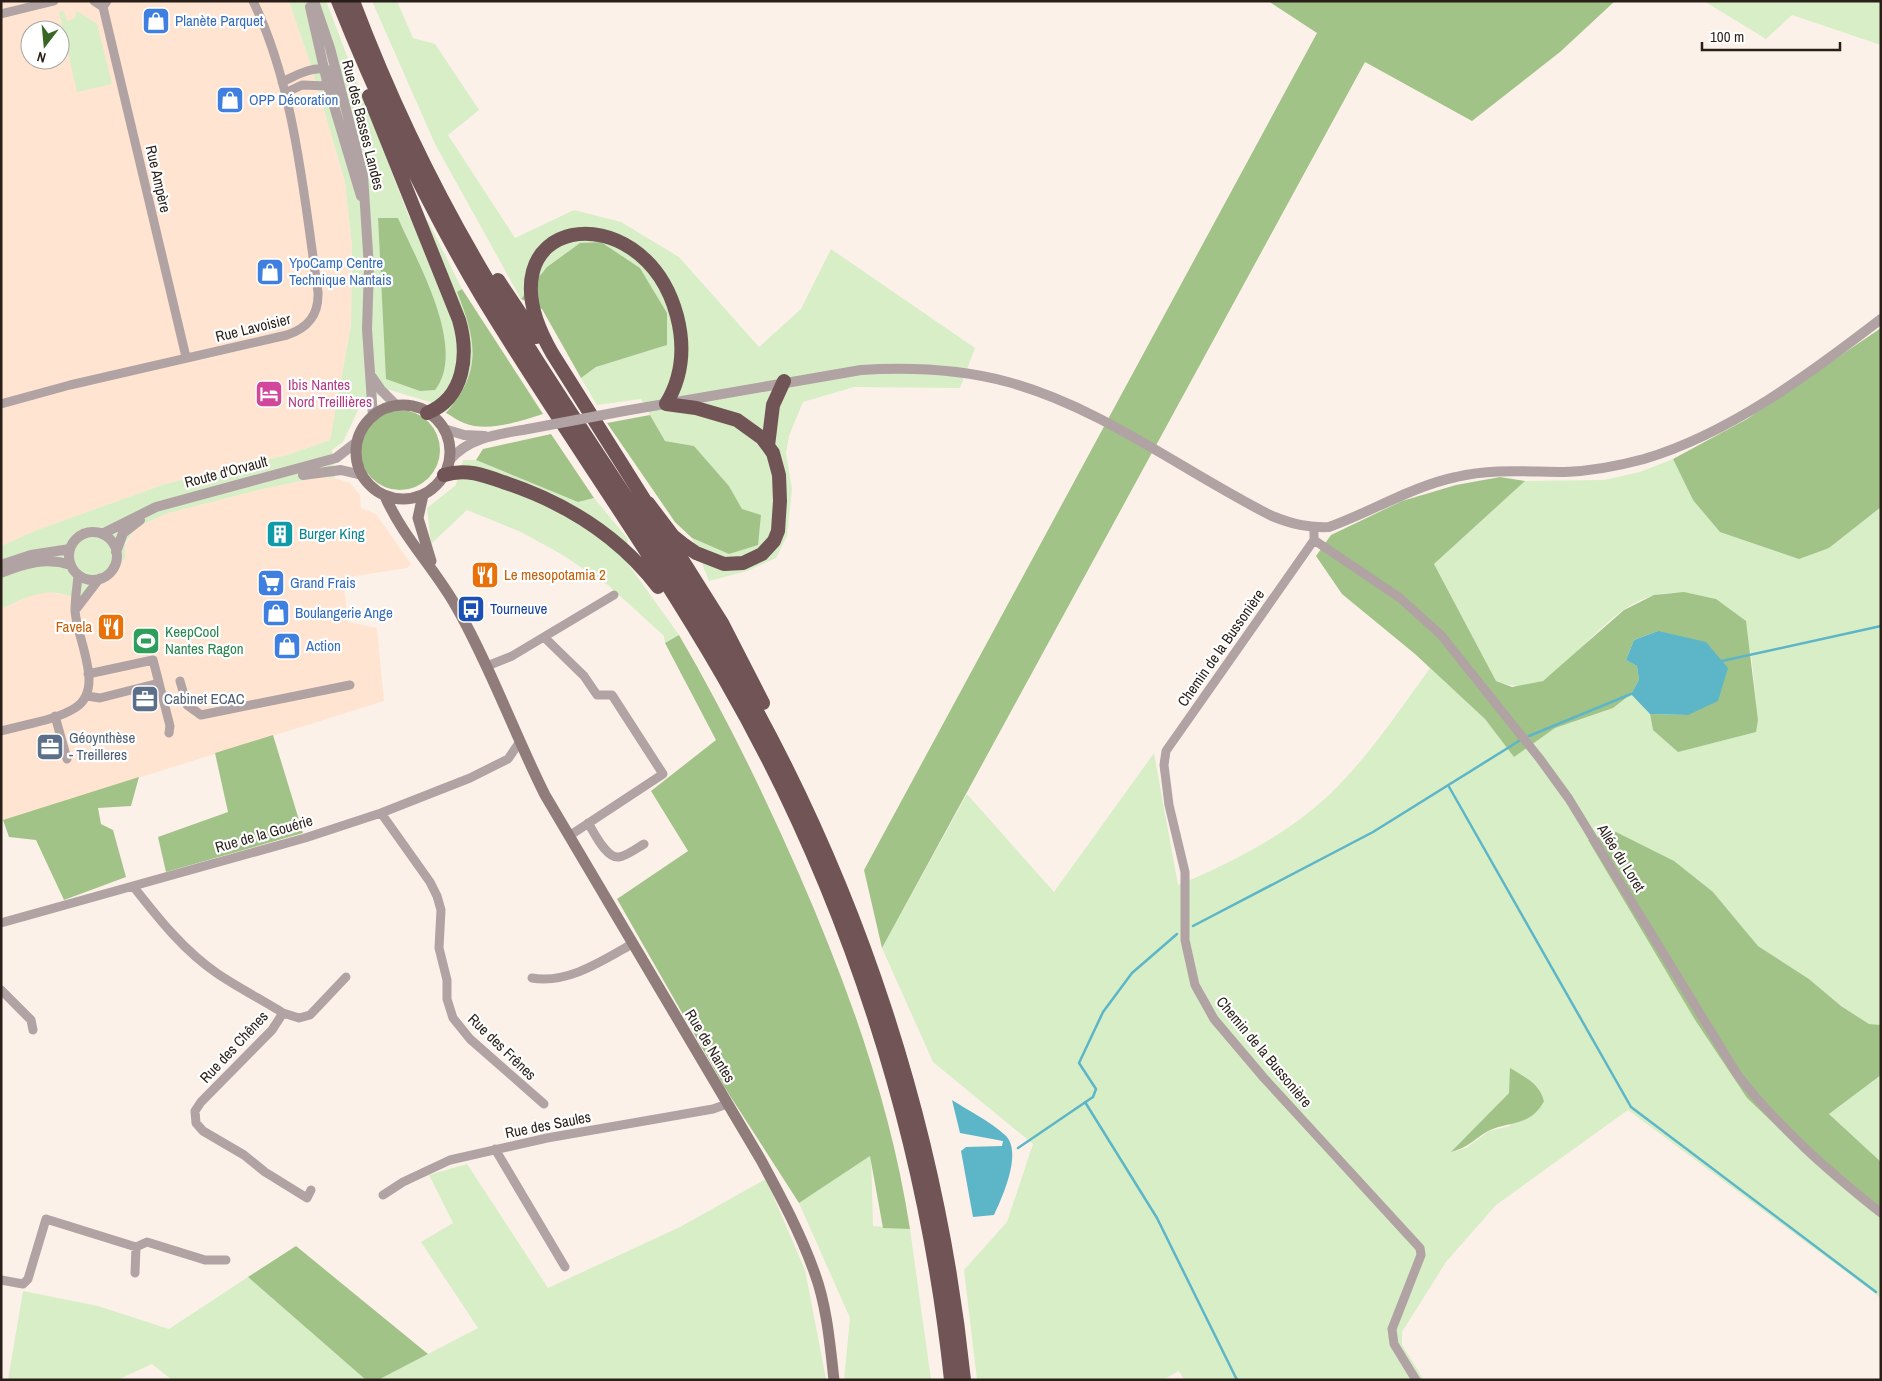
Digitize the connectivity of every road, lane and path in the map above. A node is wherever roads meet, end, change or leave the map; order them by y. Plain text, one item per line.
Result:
1 (54, 1) edge
2 (94, 1) edge
3 (253, 1) edge
4 (308, 1) edge
5 (314, 1) edge
6 (338, 1) edge
7 (353, 1) edge
8 (105, 4) edge
9 (1, 14) edge
10 (324, 69) junction
11 (366, 71) junction
12 (282, 82) junction
13 (328, 86) junction
14 (286, 93) junction
15 (344, 103) junction
16 (366, 212) junction
17 (461, 231) junction
18 (1881, 319) edge
19 (186, 357) junction
20 (372, 377) junction
21 (784, 381) junction
22 (1, 404) edge
23 (666, 404) junction
24 (397, 406) junction
25 (427, 413) junction
26 (373, 417) junction
27 (444, 430) junction
28 (488, 436) junction
29 (358, 441) junction
30 (607, 441) junction
31 (768, 446) junction
32 (449, 461) junction
33 (362, 475) junction
34 (444, 475) junction
35 (423, 494) junction
36 (385, 496) junction
37 (648, 502) junction
38 (1314, 528) junction
39 (102, 534) junction
40 (1314, 540) junction
41 (70, 549) junction
42 (116, 552) junction
43 (1, 565) edge
44 (70, 565) junction
45 (432, 567) junction
46 (1, 573) edge
47 (78, 576) junction
48 (100, 578) junction
49 (614, 595) dead end
50 (75, 610) junction
51 (544, 636) junction
52 (707, 650) junction
53 (487, 666) junction
54 (88, 674) junction
55 (180, 681) dead end
56 (159, 683) junction
57 (350, 685) dead end
58 (87, 696) junction
59 (55, 716) junction
60 (1, 730) edge
61 (768, 731) junction
62 (169, 733) dead end
63 (519, 743) junction
64 (68, 759) dead end
65 (381, 813) junction
66 (588, 823) junction
67 (569, 836) junction
68 (644, 844) dead end
69 (133, 886) junction
70 (1, 923) edge
71 (632, 944) junction
72 (346, 977) dead end
73 (532, 978) dead end
74 (1, 990) edge
75 (284, 1013) junction
76 (34, 1030) dead end
77 (544, 1104) dead end
78 (727, 1104) junction
79 (495, 1149) junction
80 (311, 1190) dead end
81 (383, 1195) dead end
82 (1881, 1212) edge
83 (136, 1247) junction
84 (226, 1260) dead end
85 (565, 1267) dead end
86 (135, 1273) dead end
87 (1, 1280) edge
88 (834, 1380) edge
89 (951, 1380) edge
90 (964, 1380) edge
91 (1416, 1380) edge

1 - 9 street
2 - 8 street
3 - 12 street
4 - 10 street
5 - 15 street, Rue des Basses Landes
6 - 11 highway
7 - 17 highway
8 - 19 street, Rue Ampère
10 - 12 street
10 - 13 street
10 - 15 street
11 - 25 highway
11 - 52 highway
12 - 14 street
13 - 14 street
13 - 16 street
14 - 19 street, Rue Lavoisier
15 - 16 street, Rue des Basses Landes
16 - 20 street, Rue des Basses Landes
17 - 30 highway
17 - 61 highway
18 - 38 street
19 - 22 street, Rue Lavoisier
20 - 24 street
20 - 26 street, Rue des Basses Landes
21 - 23 street
21 - 31 highway
21 - 38 street
23 - 28 street, bridge
23 - 30 highway
23 - 31 highway
24 - 25 main road
24 - 26 main road
25 - 27 main road
26 - 29 main road
27 - 28 street
27 - 32 main road
28 - 32 street
29 - 33 main road
29 - 39 street, Route d'Orvault
30 - 37 highway
31 - 37 highway
32 - 34 main road
33 - 36 main road
33 - 42 street, Route d'Orvault
34 - 35 main road
34 - 52 highway
35 - 36 main road
35 - 45 main road
36 - 45 main road
37 - 61 highway
38 - 40 street
39 - 41 street
39 - 42 street
40 - 82 street, Allée du Loret
40 - 91 street, Chemin de la Bussonière
41 - 43 street
41 - 44 street
42 - 48 street
44 - 46 street
44 - 47 street
45 - 53 main road, Rue de Nantes
47 - 48 street
47 - 50 street
48 - 50 street
49 - 51 street
50 - 54 street
51 - 53 street
51 - 66 street
52 - 89 highway
53 - 63 main road, Rue de Nantes
54 - 56 street
54 - 58 street
55 - 57 street
56 - 58 street
56 - 62 street
58 - 59 street
59 - 60 street
59 - 64 street
61 - 90 highway
63 - 65 street, Rue de la Gouérie
63 - 67 main road, Rue de Nantes
65 - 69 street, Rue de la Gouérie
65 - 77 street, Rue des Frênes
66 - 67 street
66 - 68 street
67 - 71 main road, Rue de Nantes
69 - 70 street, Rue de la Gouérie
69 - 75 street, Rue des Chênes
71 - 73 street
71 - 78 main road, Rue de Nantes
72 - 75 street
74 - 76 street
75 - 80 street, Rue des Chênes
78 - 79 street, Rue des Saules
78 - 88 main road, Rue de Nantes
79 - 81 street, Rue des Saules
79 - 85 street
83 - 84 street
83 - 86 street
83 - 87 street

